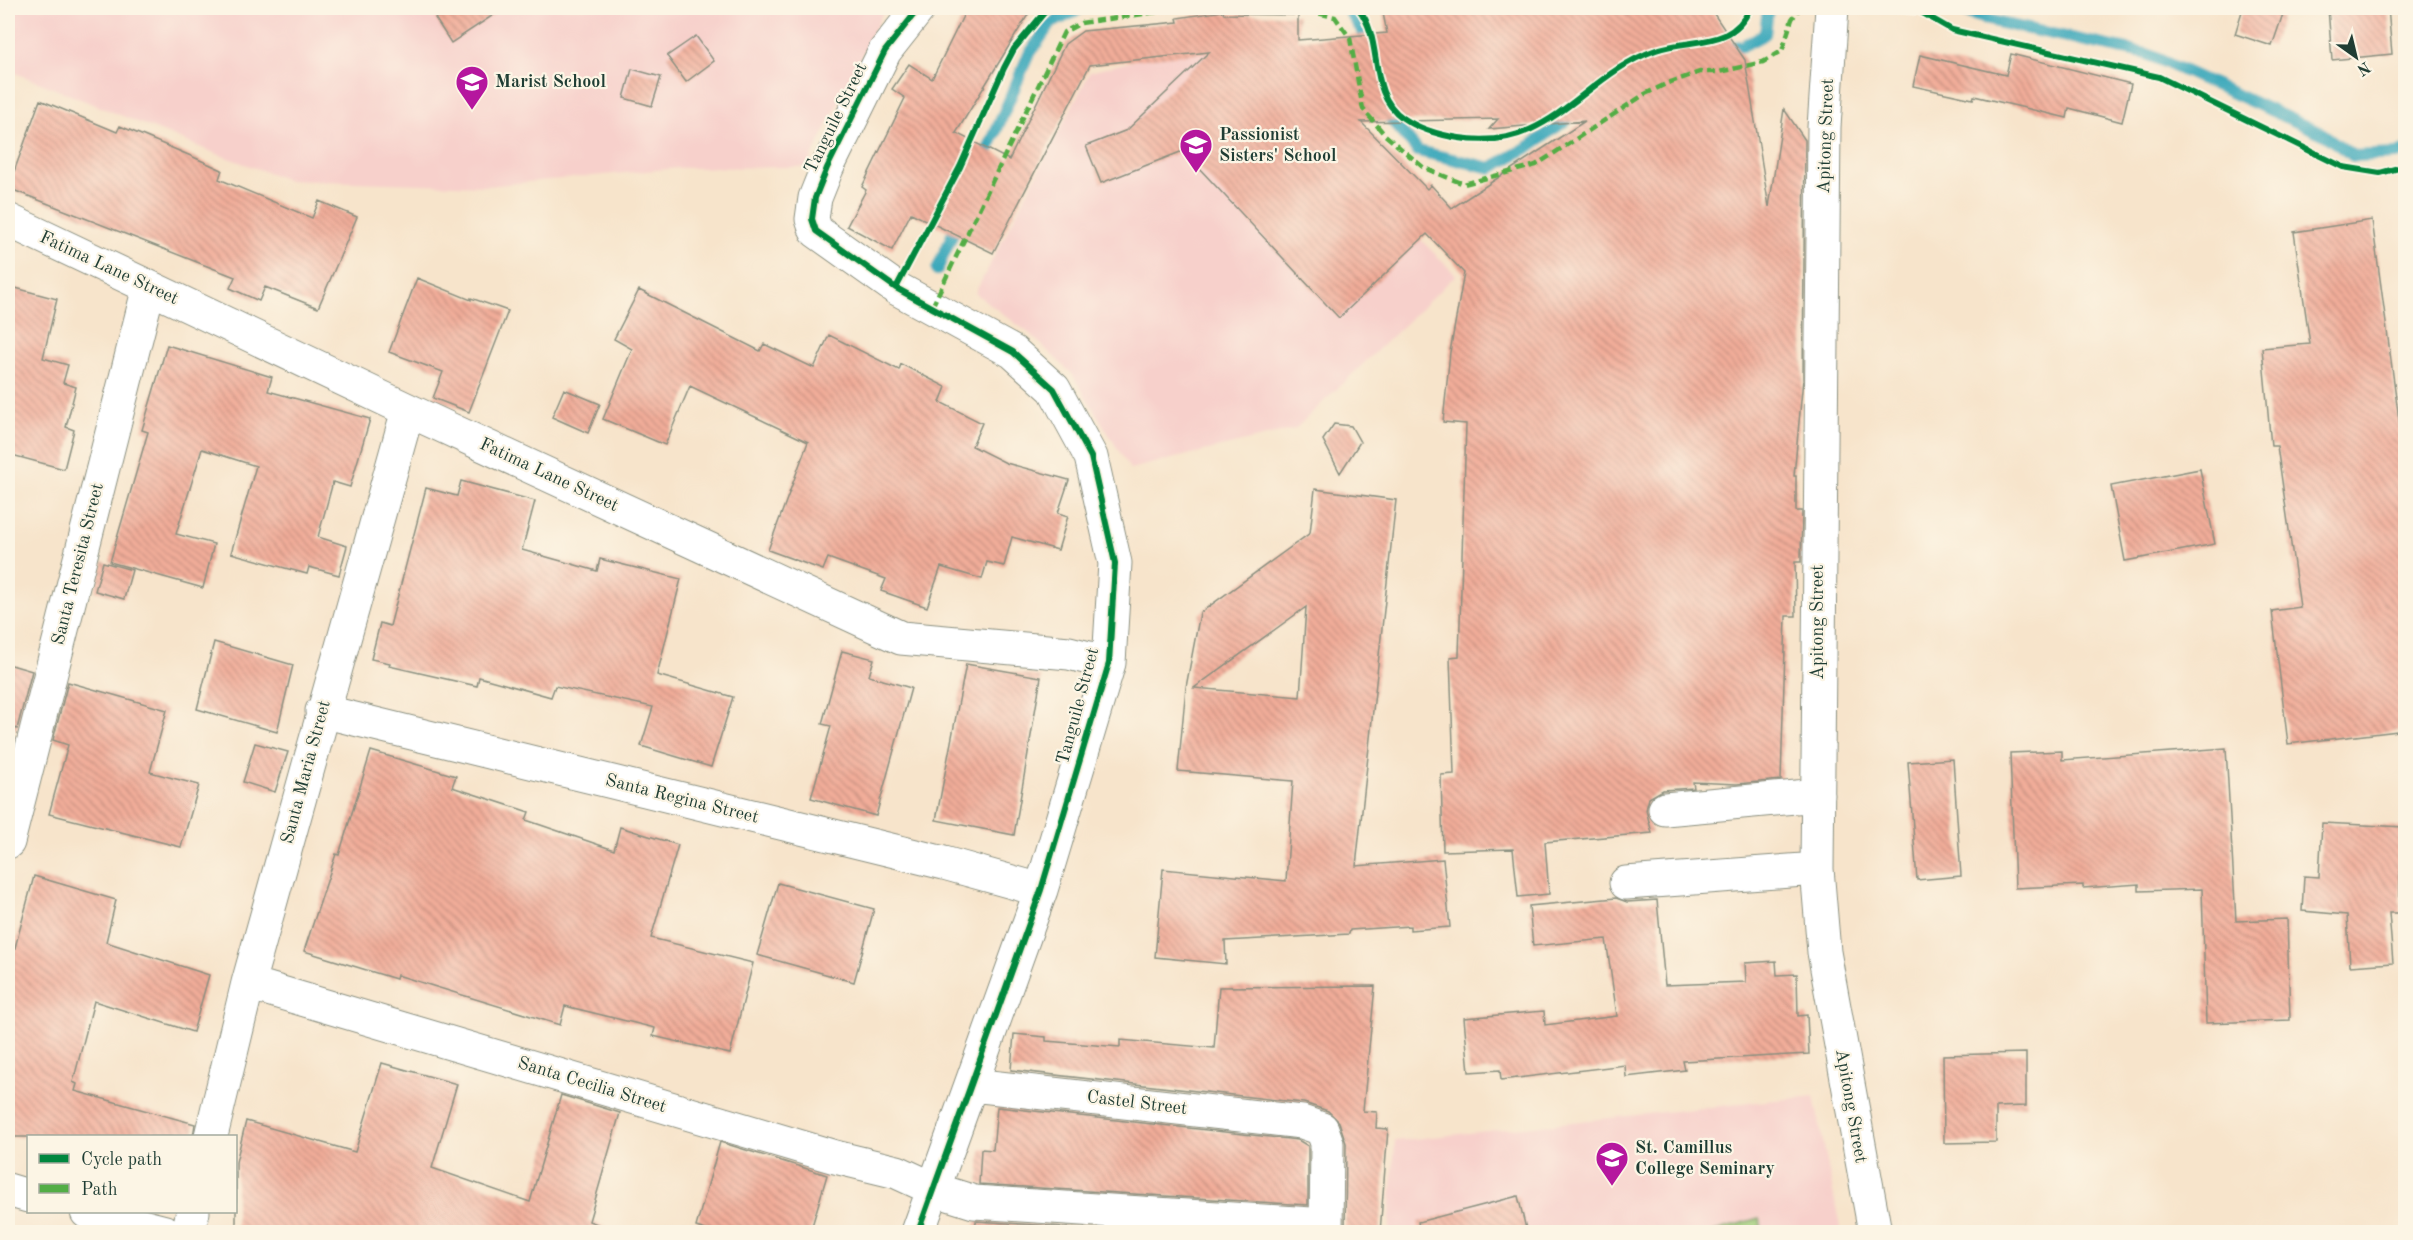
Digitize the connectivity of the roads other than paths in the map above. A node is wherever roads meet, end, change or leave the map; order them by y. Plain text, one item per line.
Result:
1 (919, 8) edge
2 (1832, 8) edge
3 (8, 220) edge
4 (149, 287) junction
5 (408, 410) junction
6 (1109, 663) junction
7 (322, 711) junction
8 (1818, 795) junction
9 (1665, 809) dead end
10 (8, 842) edge
11 (1817, 869) junction
12 (1626, 883) dead end
13 (1041, 890) junction
14 (248, 983) junction
15 (972, 1085) junction
16 (211, 1135) edge
17 (8, 1190) edge
18 (936, 1190) junction
19 (27, 1196) edge
20 (91, 1213) edge
21 (193, 1213) edge
22 (1326, 1229) edge
23 (165, 1233) edge
24 (188, 1233) edge
25 (918, 1233) edge
26 (1875, 1233) edge

1 - 6 street, Tanguile Street
2 - 8 street, Apitong Street
3 - 4 street, Fatima Lane Street
4 - 5 street, Fatima Lane Street
4 - 10 street, Santa Teresita Street
5 - 6 street, Fatima Lane Street
5 - 7 street, Santa Maria Street
6 - 13 street, Tanguile Street
7 - 13 street, Santa Regina Street
7 - 14 street, Santa Maria Street
8 - 9 street
8 - 11 street, Apitong Street
11 - 12 street
11 - 26 street, Apitong Street
13 - 15 street, Tanguile Street
14 - 16 street, Santa Maria Street
14 - 18 street, Santa Cecilia Street
15 - 18 street, Tanguile Street
15 - 22 street, Castel Street
17 - 19 street
18 - 22 street, Santa Cecilia Street
18 - 25 street, Tanguile Street
20 - 23 street
21 - 24 street

